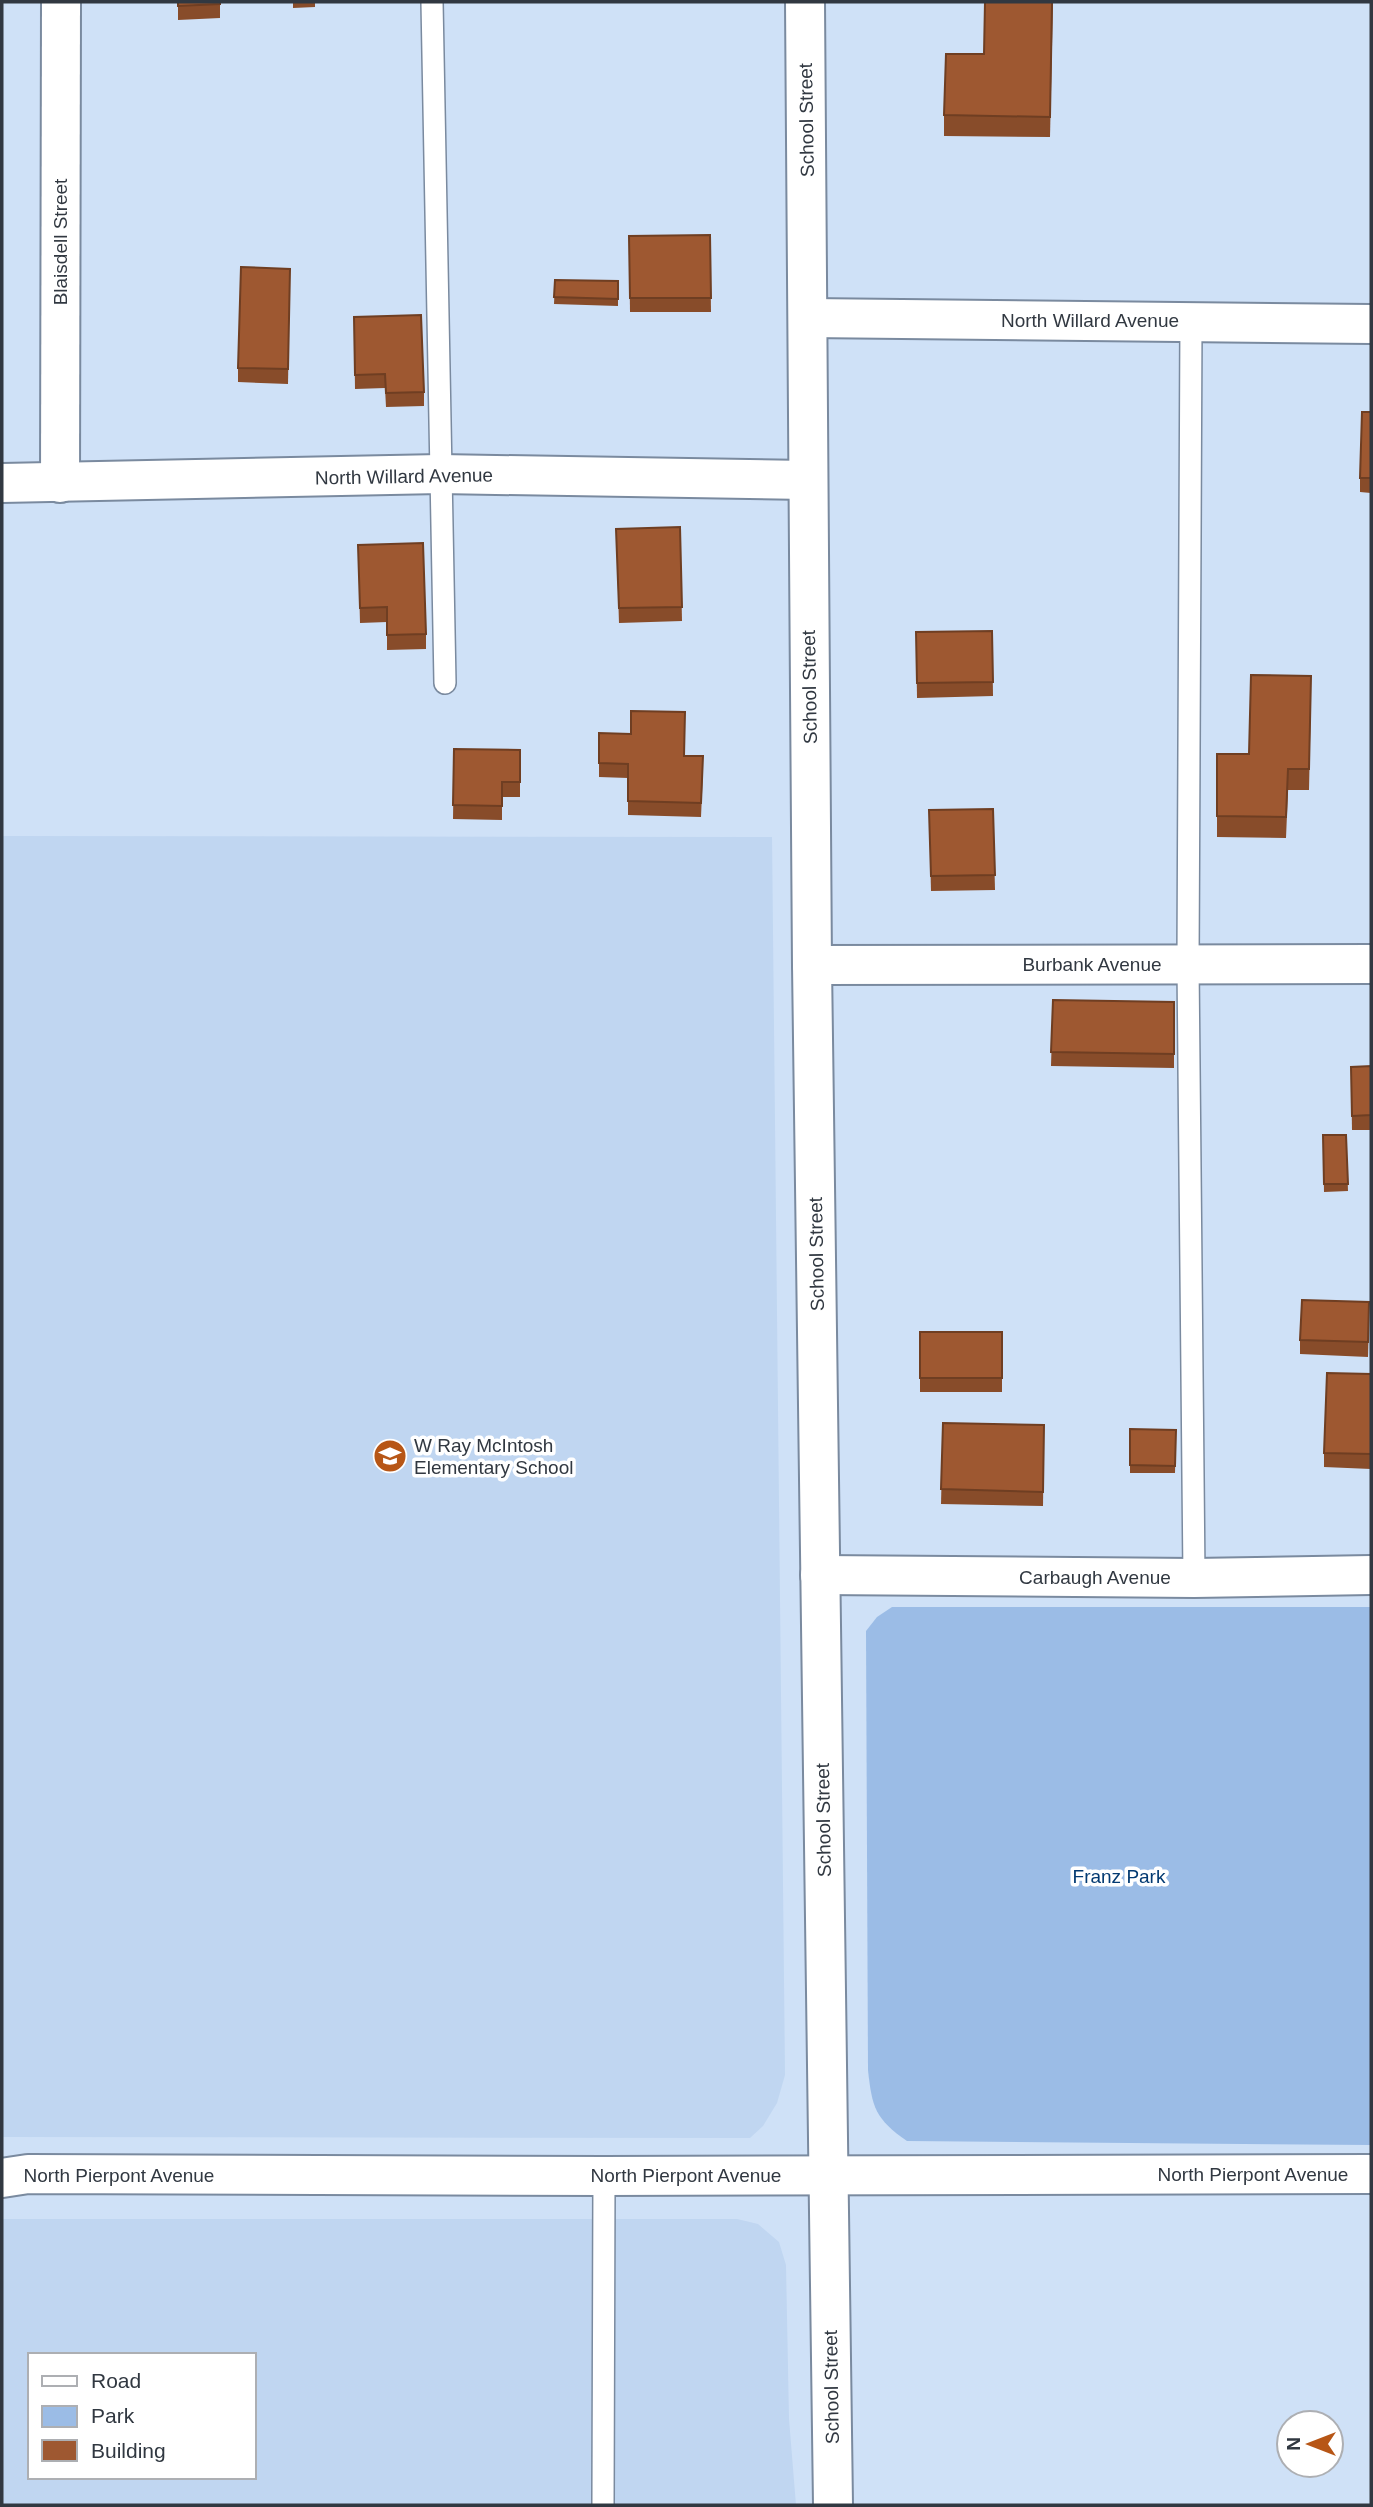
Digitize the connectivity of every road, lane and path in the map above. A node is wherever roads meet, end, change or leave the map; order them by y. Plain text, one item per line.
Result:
1 (61, 2) edge
2 (432, 2) edge
3 (805, 2) edge
4 (809, 318) junction
5 (1191, 321) junction
6 (1371, 324) edge
7 (440, 474) junction
8 (807, 480) junction
9 (2, 483) edge
10 (60, 483) junction
11 (445, 683) dead end
12 (1188, 964) junction
13 (1371, 964) edge
14 (812, 965) junction
15 (820, 1575) junction
16 (1371, 1575) edge
17 (1194, 1578) junction
18 (1371, 2174) edge
19 (828, 2175) junction
20 (604, 2176) junction
21 (2, 2178) edge
22 (603, 2505) edge
23 (833, 2505) edge

1 - 10 street, Blaisdell Street
2 - 7 lane
3 - 4 street, School Street
4 - 5 street, North Willard Avenue
4 - 8 street, School Street
5 - 6 street, North Willard Avenue
5 - 12 lane
7 - 8 street, North Willard Avenue
7 - 10 street, North Willard Avenue
7 - 11 lane
8 - 14 street, School Street
9 - 10 street, North Willard Avenue
12 - 13 street, Burbank Avenue
12 - 14 street, Burbank Avenue
12 - 17 lane
14 - 15 street, School Street
15 - 17 street, Carbaugh Avenue
15 - 19 street, School Street
16 - 17 street, Carbaugh Avenue
18 - 19 street, North Pierpont Avenue
19 - 20 street, North Pierpont Avenue
19 - 23 street, School Street
20 - 21 street, North Pierpont Avenue
20 - 22 lane

